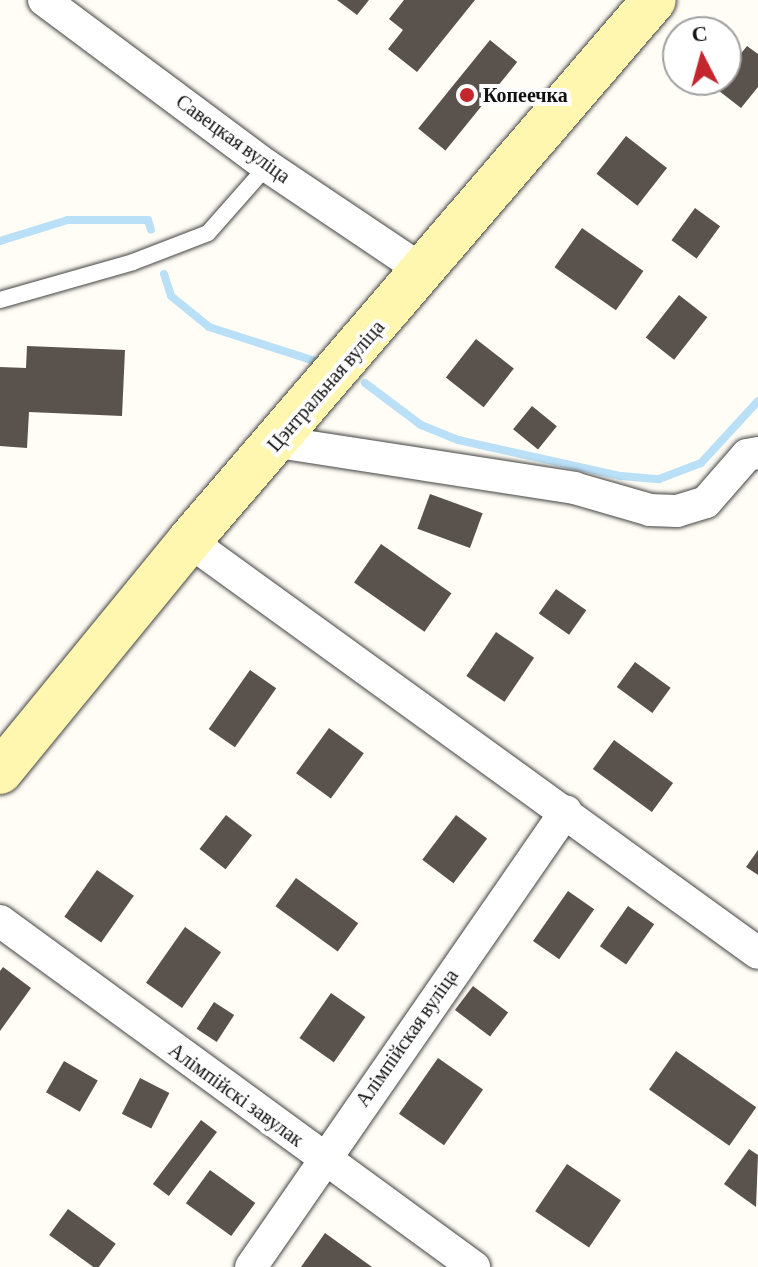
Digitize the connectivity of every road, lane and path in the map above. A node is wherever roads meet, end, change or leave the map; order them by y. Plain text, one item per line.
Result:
1 (44, 0) edge
2 (654, 0) edge
3 (267, 166) junction
4 (425, 272) junction
5 (0, 300) edge
6 (278, 442) junction
7 (758, 453) edge
8 (189, 541) junction
9 (0, 772) edge
10 (566, 811) junction
11 (0, 921) edge
12 (758, 953) edge
13 (322, 1158) junction
14 (251, 1267) edge
15 (474, 1267) edge

1 - 3 street, Савецкая вуліца
2 - 4 street, Цэнтральная вуліца
3 - 4 street, Савецкая вуліца
3 - 5 lane
4 - 6 street, Цэнтральная вуліца
6 - 7 street
6 - 8 street, Цэнтральная вуліца
8 - 9 street, Цэнтральная вуліца
8 - 10 street
10 - 12 street
10 - 13 street, Алімпійская вуліца
11 - 13 street, Алімпійскі завулак
13 - 14 street, Алімпійская вуліца
13 - 15 street, Алімпійскі завулак

